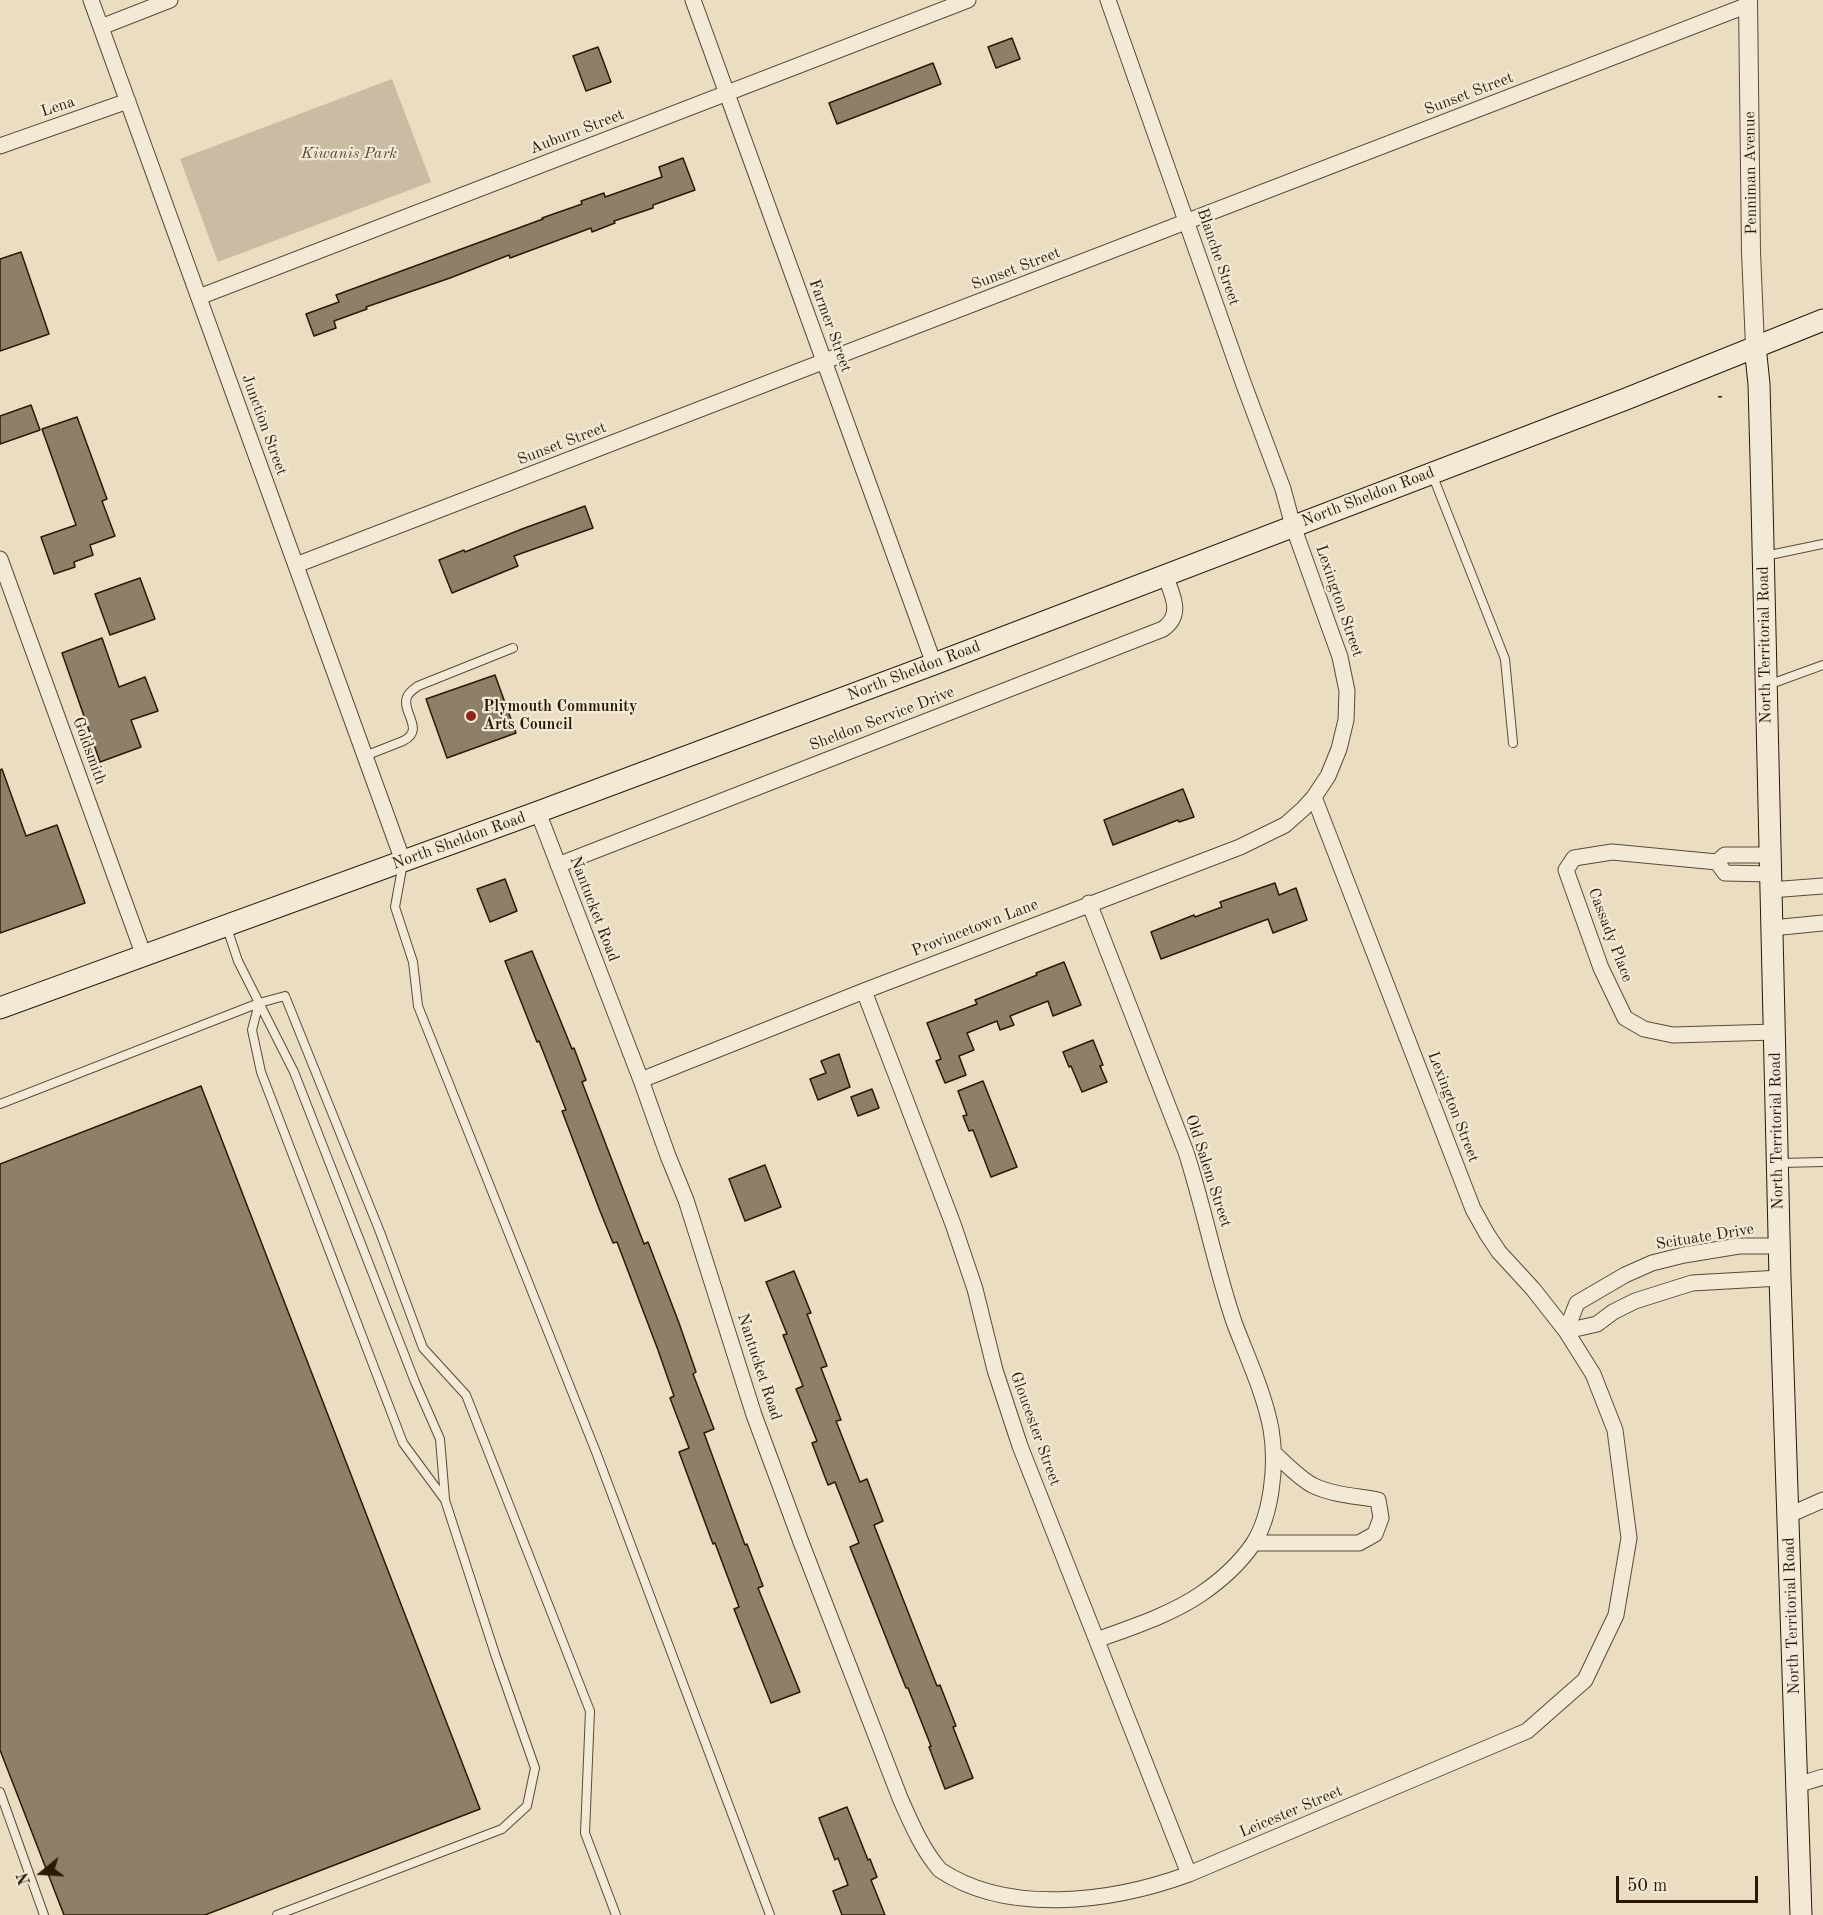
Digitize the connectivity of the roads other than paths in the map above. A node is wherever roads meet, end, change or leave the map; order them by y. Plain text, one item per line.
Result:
1 (91, 0) edge
2 (170, 0) edge
3 (693, 0) edge
4 (968, 0) edge
5 (1108, 0) edge
6 (1748, 2) edge
7 (101, 27) junction
8 (727, 93) junction
9 (128, 101) junction
10 (0, 146) edge
11 (1187, 223) junction
12 (199, 297) junction
13 (1823, 320) edge
14 (1755, 346) junction
15 (824, 362) junction
16 (1431, 472) junction
17 (1293, 526) junction
18 (1823, 544) edge
19 (1763, 557) junction
20 (0, 559) edge
21 (296, 565) junction
22 (1166, 575) junction
23 (513, 648) dead end
24 (934, 664) junction
25 (1823, 666) edge
26 (1766, 686) junction
27 (1513, 743) dead end
28 (365, 756) junction
29 (1314, 797) junction
30 (538, 812) junction
31 (403, 861) junction
32 (558, 865) junction
33 (1770, 873) junction
34 (1823, 886) edge
35 (1089, 903) junction
36 (1823, 923) edge
37 (226, 926) junction
38 (1772, 928) junction
39 (144, 956) junction
40 (864, 991) junction
41 (259, 1003) junction
42 (0, 1008) edge
43 (1775, 1032) junction
44 (641, 1080) junction
45 (0, 1104) edge
46 (1823, 1162) edge
47 (1778, 1163) junction
48 (1780, 1246) junction
49 (1780, 1278) junction
50 (1566, 1331) junction
51 (1275, 1454) junction
52 (446, 1500) junction
53 (1823, 1500) edge
54 (1789, 1515) junction
55 (1254, 1543) junction
56 (1097, 1640) junction
57 (1585, 1680) joint
58 (1823, 1777) edge
59 (1797, 1785) junction
60 (0, 1792) edge
61 (1189, 1874) junction
62 (989, 1904) joint
63 (44, 1915) edge
64 (277, 1915) edge
65 (616, 1915) edge
66 (770, 1915) edge
67 (1800, 1915) edge

1 - 7 street, Junction Street
2 - 7 street
3 - 8 street, Farmer Street
4 - 8 street, Auburn Street
5 - 11 street, Blanche Street
6 - 11 street, Sunset Street
6 - 14 street, Penniman Avenue
7 - 9 street, Junction Street
8 - 12 street, Auburn Street
8 - 15 street, Farmer Street
9 - 10 street, Lena
9 - 12 street, Junction Street
11 - 15 street, Sunset Street
11 - 17 street, Blanche Street
12 - 21 street, Junction Street
13 - 14 main road, North Sheldon Road
14 - 16 main road, North Sheldon Road
14 - 19 main road, North Territorial Road
15 - 21 street, Sunset Street
15 - 24 street, Farmer Street
16 - 17 main road, North Sheldon Road
16 - 27 lane
17 - 22 main road, North Sheldon Road
17 - 29 street, Lexington Street
18 - 19 lane
19 - 26 main road, North Territorial Road
20 - 39 street, Goldsmith
21 - 28 street, Junction Street
22 - 24 main road, North Sheldon Road
22 - 32 street, Sheldon Service Drive
23 - 28 lane
24 - 30 main road, North Sheldon Road
25 - 26 lane
26 - 33 main road, North Territorial Road
28 - 31 street, Junction Street
29 - 35 street, Provincetown Lane
29 - 50 street, Lexington Street
30 - 31 main road, North Sheldon Road
30 - 32 street, Nantucket Road
31 - 37 main road, North Sheldon Road
31 - 66 lane
32 - 44 street, Nantucket Road
33 - 34 street
33 - 38 main road, North Territorial Road
33 - 43 street, Cassady Place
35 - 40 street, Provincetown Lane
35 - 51 street, Old Salem Street
36 - 38 street
37 - 39 main road, North Sheldon Road
37 - 41 lane
38 - 43 main road, North Territorial Road
39 - 42 main road, North Sheldon Road
40 - 44 street, Provincetown Lane
40 - 56 street, Gloucester Street
41 - 45 lane
41 - 52 lane
41 - 52 lane
41 - 65 lane
43 - 47 main road, North Territorial Road
44 - 62 street, Nantucket Road
46 - 47 lane
47 - 48 main road, North Territorial Road
48 - 49 main road, North Territorial Road
48 - 50 street, Scituate Drive
49 - 50 street
49 - 54 main road, North Territorial Road
50 - 57 street, Lexington Street
51 - 55 street, Old Salem Street
51 - 55 street
52 - 64 lane
53 - 54 street
54 - 59 main road, North Territorial Road
55 - 56 street, Old Salem Street
56 - 61 street, Gloucester Street
57 - 61 street, Leicester Street
58 - 59 street
59 - 67 main road, North Territorial Road
60 - 63 lane
61 - 62 street, Leicester Street

